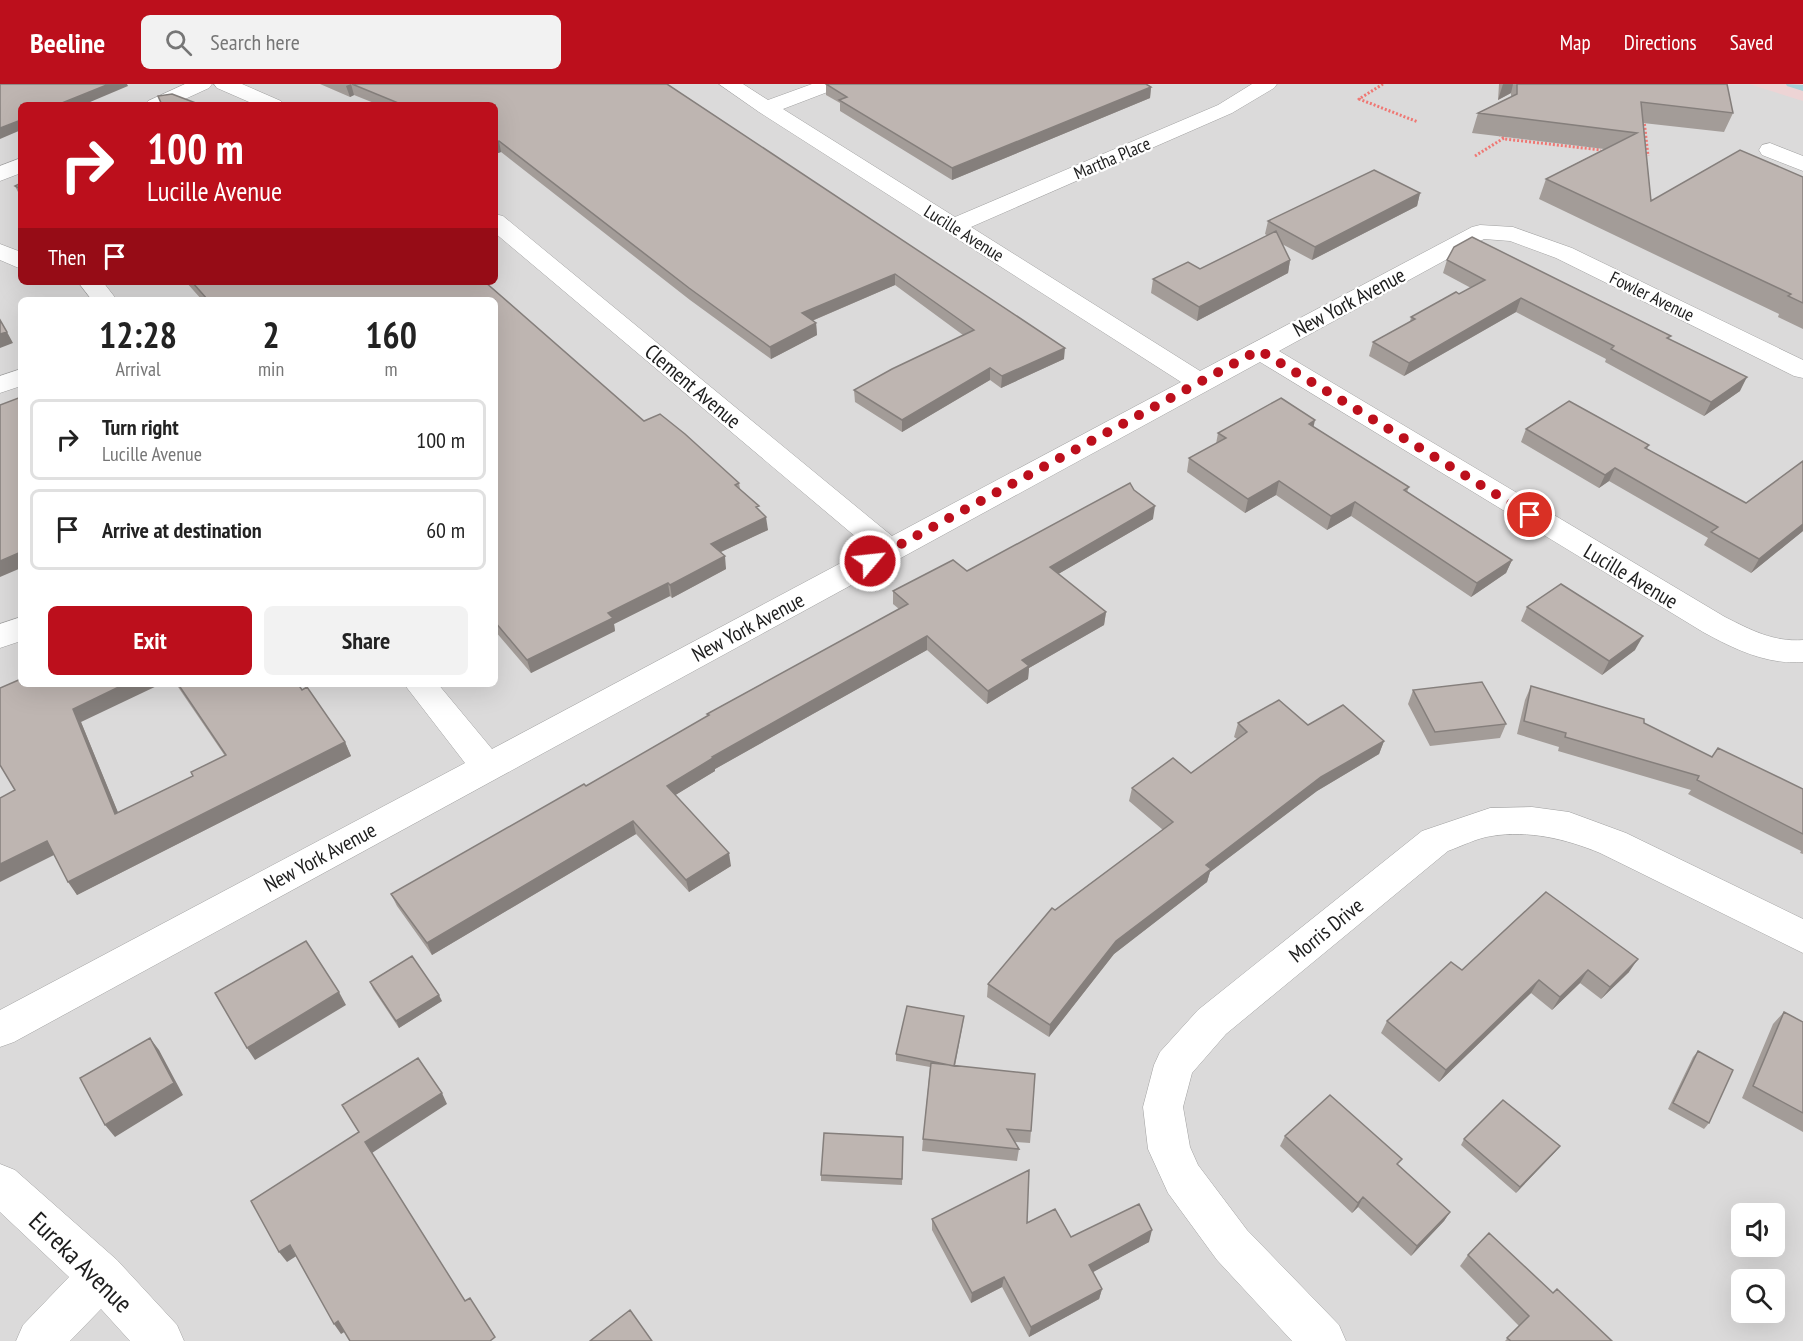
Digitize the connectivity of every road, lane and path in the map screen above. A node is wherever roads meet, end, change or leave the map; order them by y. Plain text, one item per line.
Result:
1 (202, 84) edge
2 (224, 84) edge
3 (729, 84) edge
4 (831, 84) edge
5 (1267, 84) edge
6 (1383, 84) edge
7 (162, 102) edge
8 (267, 102) edge
9 (766, 108) junction
10 (1647, 116) edge
11 (1418, 123) dead end
12 (1499, 134) edge
13 (1504, 138) junction
14 (1601, 150) edge
15 (1770, 150) dead end
16 (1475, 156) dead end
17 (1648, 156) edge
18 (1803, 164) edge
19 (18, 166) edge
20 (0, 174) edge
21 (498, 223) edge
22 (954, 226) junction
23 (1497, 231) joint
24 (0, 251) edge
25 (18, 260) edge
26 (92, 285) edge
27 (102, 297) edge
28 (1259, 350) junction
29 (1803, 370) edge
30 (18, 378) edge
31 (1199, 382) junction
32 (0, 385) edge
33 (890, 550) junction
34 (18, 629) edge
35 (0, 637) edge
36 (1799, 652) edge
37 (422, 687) edge
38 (487, 767) junction
39 (1803, 937) edge
40 (0, 1030) edge
41 (0, 1184) edge
42 (101, 1276) junction
43 (39, 1341) edge
44 (161, 1341) edge
45 (1323, 1341) edge

1 - 7 street
2 - 8 street
3 - 9 street, Lucille Avenue
4 - 9 street
5 - 22 street, Martha Place
6 - 11 path
9 - 22 street, Lucille Avenue
10 - 17 path
12 - 13 path
13 - 14 path
13 - 16 path
15 - 18 street
19 - 20 street
21 - 33 street, Clement Avenue
22 - 31 street, Lucille Avenue
23 - 28 street, New York Avenue
23 - 29 street, Fowler Avenue
24 - 25 street
26 - 27 street
28 - 31 street, New York Avenue
28 - 36 street, Lucille Avenue
30 - 32 street
31 - 33 street, New York Avenue
33 - 38 street, New York Avenue
34 - 35 street
37 - 38 street
38 - 40 street, New York Avenue
39 - 45 street, Morris Drive
41 - 42 street, Eureka Avenue
42 - 43 street
42 - 44 street, Eureka Avenue

